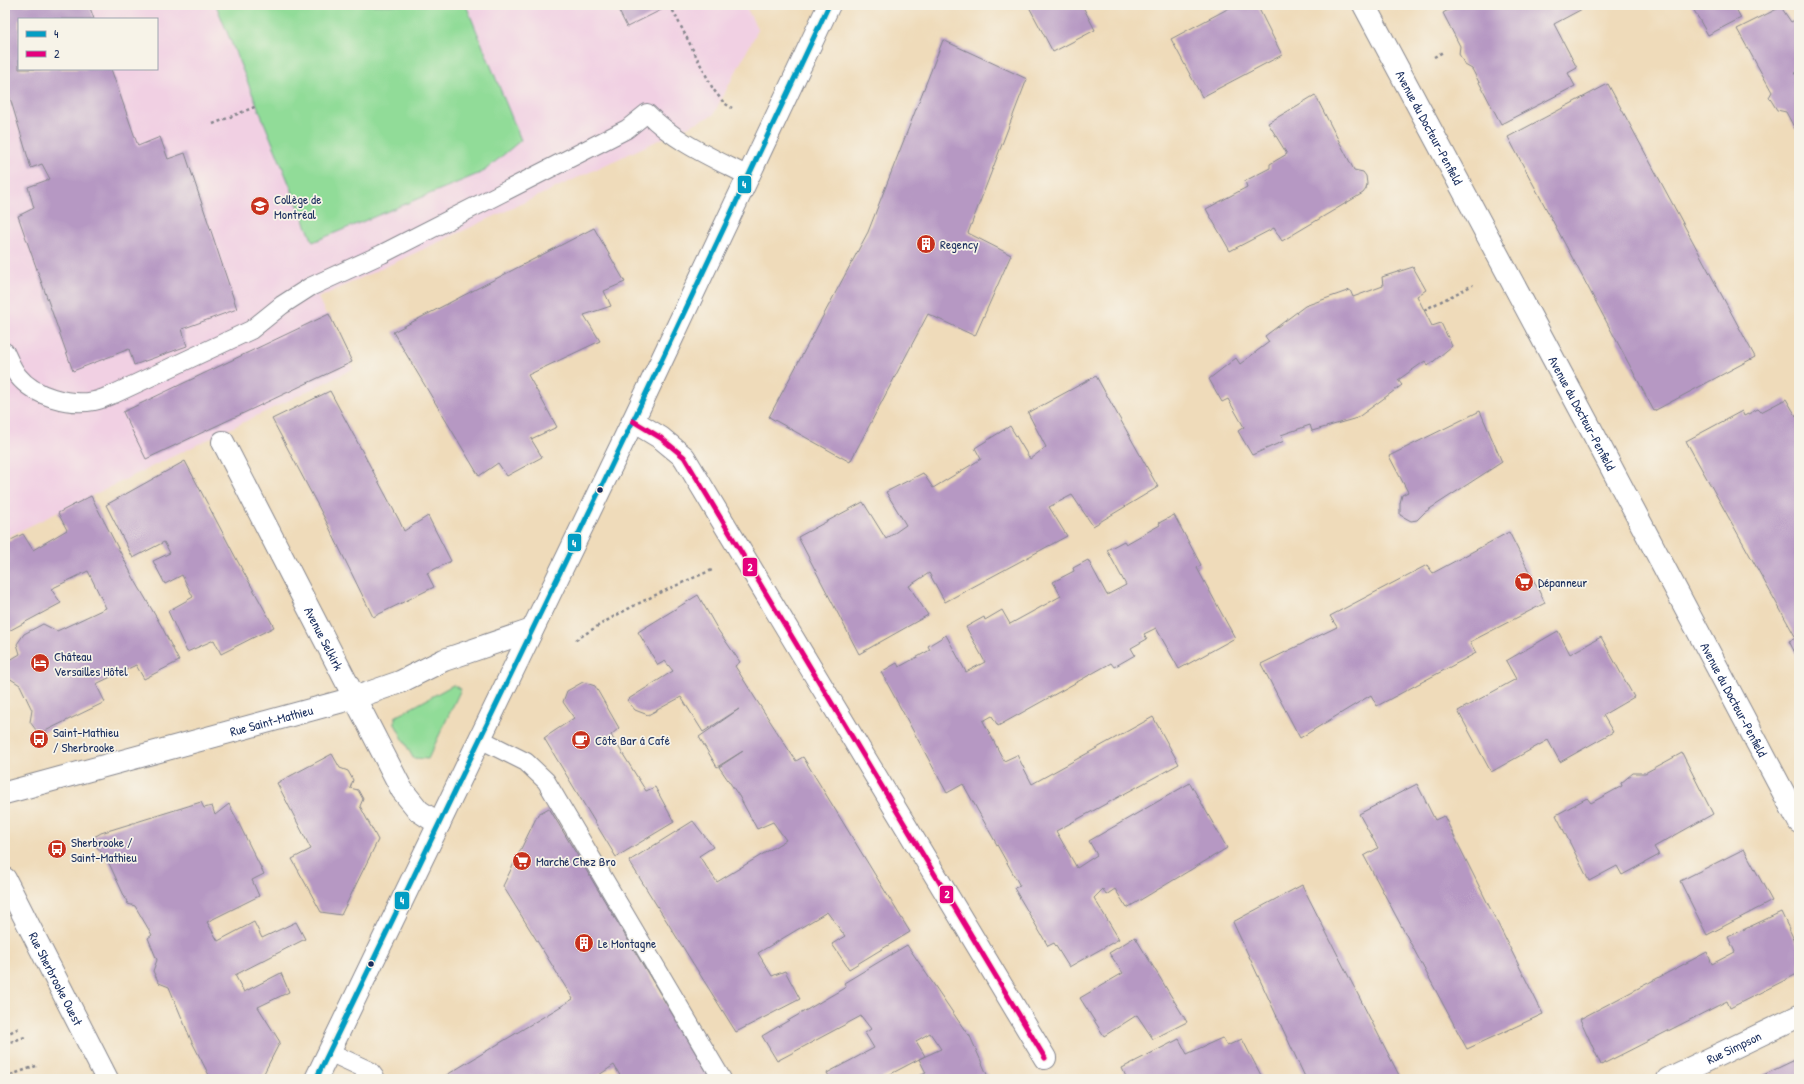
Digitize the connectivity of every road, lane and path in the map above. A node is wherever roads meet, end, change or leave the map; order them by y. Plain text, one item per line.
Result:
1 (670, 5) edge
2 (829, 5) edge
3 (1364, 5) edge
4 (1443, 52) dead end
5 (1434, 56) dead end
6 (257, 106) dead end
7 (732, 108) dead end
8 (213, 124) dead end
9 (748, 176) junction
10 (1473, 285) dead end
11 (1424, 310) dead end
12 (5, 352) edge
13 (633, 421) junction
14 (223, 442) dead end
15 (712, 570) dead end
16 (532, 630) junction
17 (576, 640) dead end
18 (354, 698) junction
19 (480, 739) junction
20 (5, 793) edge
21 (1799, 822) edge
22 (439, 824) junction
23 (5, 879) edge
24 (10, 1004) dead end
25 (5, 1006) edge
26 (1799, 1016) edge
27 (21, 1027) dead end
28 (5, 1035) edge
29 (25, 1037) dead end
30 (5, 1044) edge
31 (329, 1052) junction
32 (1046, 1058) dead end
33 (39, 1065) dead end
34 (45, 1076) dead end
35 (5, 1077) edge
36 (35, 1079) edge
37 (106, 1079) edge
38 (316, 1079) edge
39 (376, 1079) edge
40 (722, 1079) edge
41 (1668, 1079) edge

1 - 7 path
2 - 9 main road
3 - 21 main road, Avenue du Docteur-Penfield
4 - 5 path
6 - 8 path
9 - 12 lane
9 - 13 main road
10 - 11 path
13 - 16 main road
13 - 32 main road
14 - 18 main road, Avenue Selkirk
15 - 17 path
16 - 18 main road, Rue Saint-Mathieu
16 - 19 main road
18 - 20 main road, Rue Saint-Mathieu
18 - 22 main road, Avenue Selkirk
19 - 22 main road
19 - 40 lane
22 - 31 main road
23 - 37 main road, Rue Sherbrooke Ouest
24 - 25 path
26 - 41 main road, Rue Simpson
27 - 28 path
29 - 30 path
31 - 38 main road
31 - 39 lane
33 - 35 path
34 - 36 path

